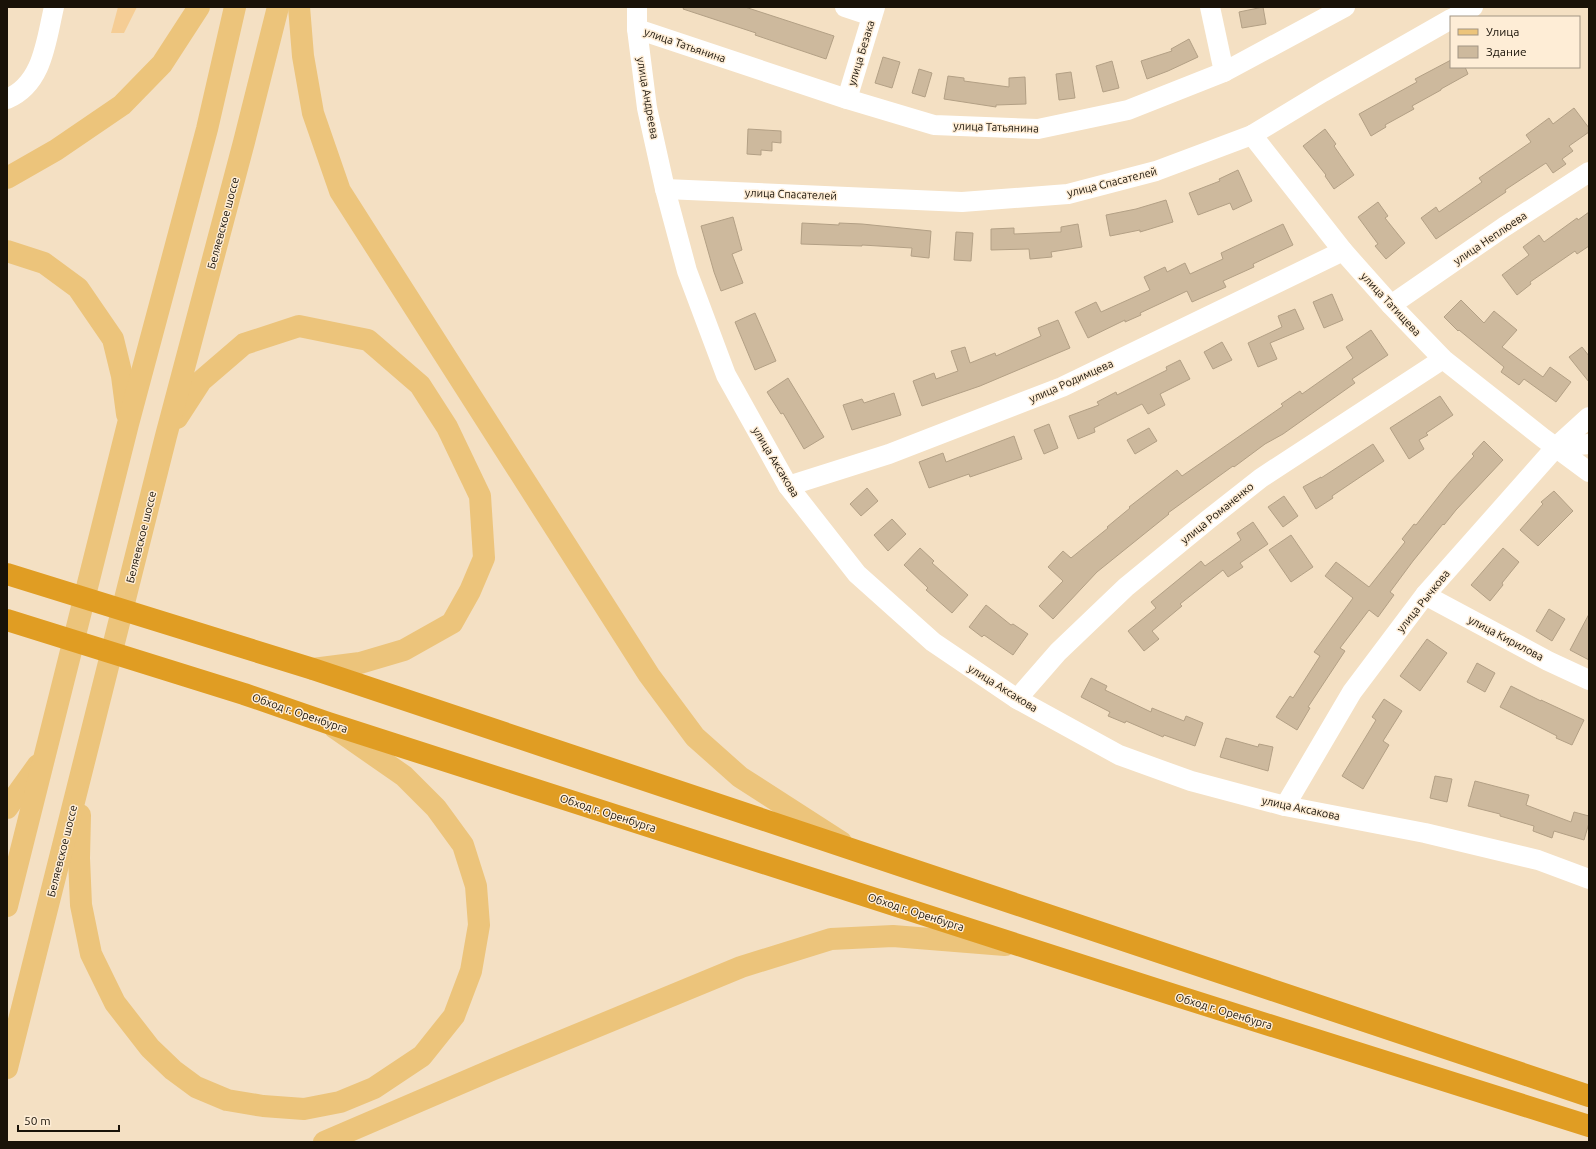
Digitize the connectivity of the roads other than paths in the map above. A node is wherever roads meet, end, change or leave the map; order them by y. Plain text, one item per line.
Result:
1 (54, 7) edge
2 (199, 7) edge
3 (235, 7) edge
4 (278, 7) edge
5 (299, 7) edge
6 (637, 7) edge
7 (845, 7) edge
8 (1210, 7) edge
9 (1345, 7) edge
10 (1473, 7) edge
11 (873, 12) edge
12 (1457, 16) edge
13 (1450, 21) edge
14 (637, 29) junction
15 (1224, 72) junction
16 (7, 99) edge
17 (847, 100) junction
18 (1252, 135) junction
19 (1589, 172) edge
20 (7, 178) edge
21 (665, 189) junction
22 (7, 251) edge
23 (1343, 251) junction
24 (1392, 305) junction
25 (1443, 359) junction
26 (1589, 416) edge
27 (128, 424) junction
28 (166, 436) junction
29 (1589, 444) edge
30 (1556, 447) junction
31 (1589, 472) edge
32 (788, 486) junction
33 (7, 574) edge
34 (1425, 595) junction
35 (7, 620) edge
36 (313, 669) junction
37 (1589, 680) edge
38 (1017, 699) junction
39 (328, 723) junction
40 (45, 756) junction
41 (81, 774) junction
42 (1284, 806) junction
43 (7, 808) edge
44 (852, 849) junction
45 (1589, 879) edge
46 (7, 906) edge
47 (1022, 946) junction
48 (7, 1068) edge
49 (1589, 1096) edge
50 (1589, 1126) edge
51 (324, 1142) edge

1 - 16 street
2 - 20 main road
3 - 27 main road
4 - 28 main road, Беляевское шоссе
5 - 44 main road
6 - 14 street, улица Андреева
7 - 11 street
8 - 15 street
9 - 15 street, улица Татьянина
10 - 12 street
11 - 17 street, улица Безака
13 - 18 street, улица Спасателей
14 - 17 street, улица Татьянина
14 - 21 street, улица Андреева
15 - 17 street, улица Татьянина
18 - 21 street, улица Спасателей
18 - 23 street, улица Татищева
19 - 24 street, улица Неплюева
21 - 32 street, улица Аксакова
22 - 27 main road
23 - 24 street, улица Татищева
23 - 32 street, улица Родимцева
24 - 25 street, улица Татищева
25 - 30 street, улица Татищева
25 - 38 street, улица Романенко
26 - 30 street, улица Рычкова
27 - 40 main road
28 - 36 main road
28 - 41 main road, Беляевское шоссе
29 - 30 street
30 - 31 street, улица Татищева
30 - 34 street, улица Рычкова
32 - 38 street, улица Аксакова
33 - 36 highway
34 - 37 street, улица Кирилова
34 - 42 street, улица Рычкова
35 - 39 highway, Обход г. Оренбурга
36 - 44 highway
38 - 42 street, улица Аксакова
39 - 41 main road
39 - 47 highway, Обход г. Оренбурга
40 - 43 main road
40 - 46 main road
41 - 48 main road, Беляевское шоссе
42 - 45 street, улица Аксакова
44 - 49 highway
47 - 50 highway, Обход г. Оренбурга
47 - 51 main road

